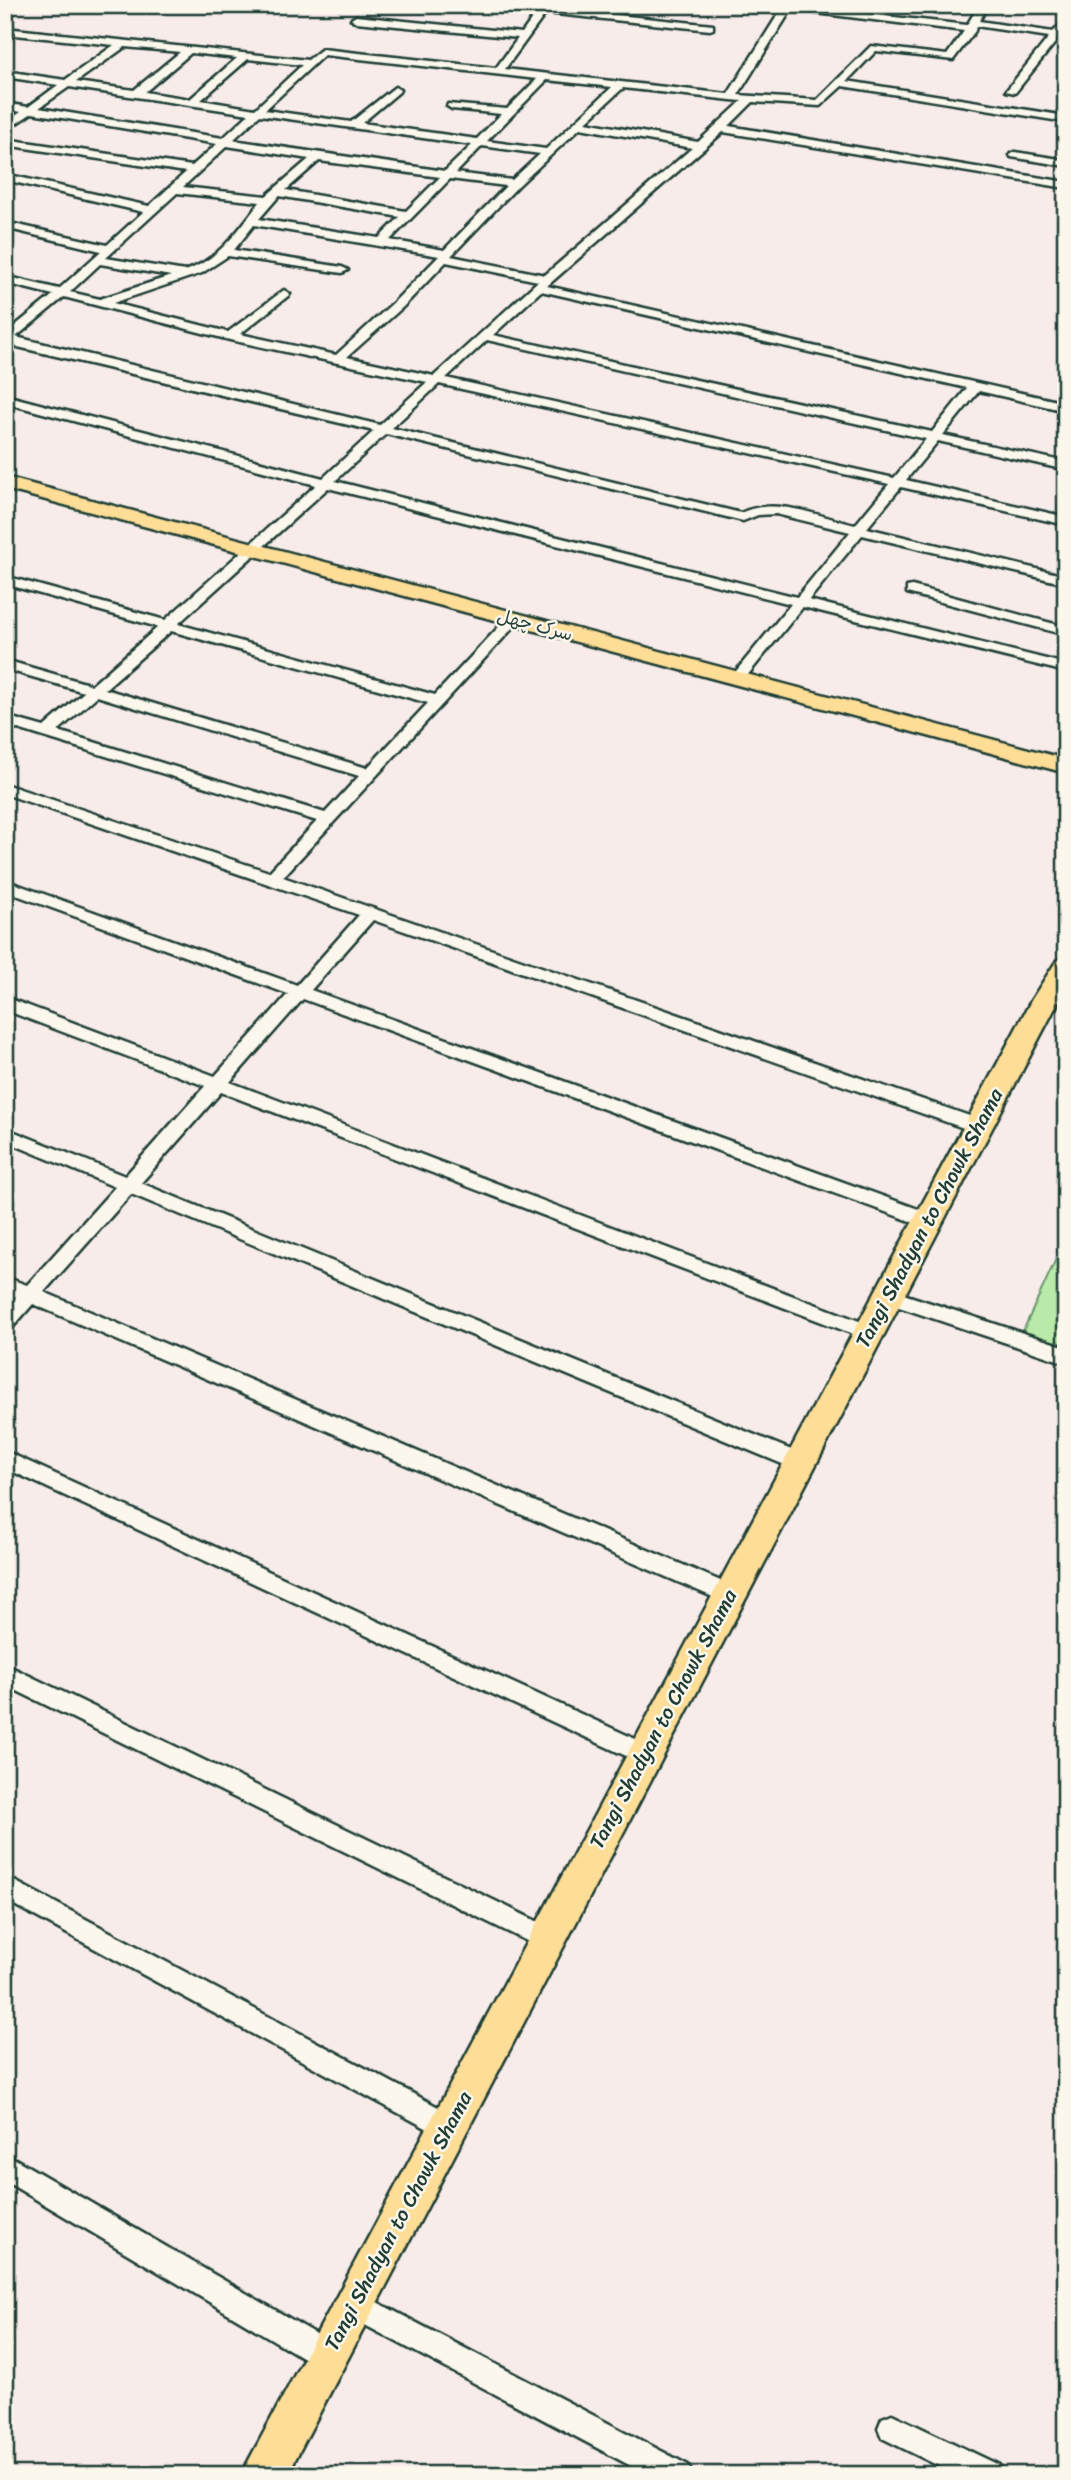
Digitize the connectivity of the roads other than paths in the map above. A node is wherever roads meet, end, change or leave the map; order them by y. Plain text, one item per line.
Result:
1 (494, 5) edge
2 (984, 5) edge
3 (788, 6) edge
4 (545, 8) edge
5 (356, 19) dead end
6 (1066, 22) edge
7 (973, 26) junction
8 (710, 27) dead end
9 (5, 31) edge
10 (1056, 35) junction
11 (525, 36) junction
12 (122, 44) junction
13 (188, 51) junction
14 (246, 56) junction
15 (310, 63) junction
16 (499, 71) junction
17 (5, 74) edge
18 (544, 77) junction
19 (840, 83) junction
20 (68, 84) junction
21 (620, 85) junction
22 (395, 90) dead end
23 (1011, 92) dead end
24 (136, 94) junction
25 (731, 97) junction
26 (750, 99) junction
27 (193, 102) junction
28 (5, 106) edge
29 (452, 106) dead end
30 (29, 110) junction
31 (257, 112) junction
32 (508, 113) junction
33 (1066, 119) edge
34 (577, 124) junction
35 (354, 125) junction
36 (5, 128) edge
37 (721, 128) junction
38 (5, 142) edge
39 (224, 142) junction
40 (477, 142) junction
41 (701, 146) junction
42 (547, 152) junction
43 (1015, 155) dead end
44 (317, 157) junction
45 (1066, 163) edge
46 (194, 170) junction
47 (448, 175) junction
48 (5, 177) edge
49 (514, 184) junction
50 (1066, 185) edge
51 (174, 189) junction
52 (272, 196) junction
53 (151, 210) junction
54 (409, 215) junction
55 (251, 221) junction
56 (5, 225) edge
57 (382, 242) junction
58 (109, 249) junction
59 (226, 251) junction
60 (445, 256) junction
61 (97, 260) junction
62 (342, 270) dead end
63 (186, 275) junction
64 (5, 279) edge
65 (542, 283) junction
66 (62, 293) junction
67 (284, 294) dead end
68 (103, 303) junction
69 (230, 336) junction
70 (483, 337) junction
71 (6, 339) edge
72 (337, 360) junction
73 (435, 381) junction
74 (976, 386) junction
75 (5, 399) edge
76 (1066, 407) edge
77 (380, 431) junction
78 (937, 436) junction
79 (1066, 466) edge
80 (5, 470) edge
81 (899, 482) junction
82 (5, 483) edge
83 (325, 483) junction
84 (1066, 521) edge
85 (861, 529) junction
86 (260, 544) junction
87 (5, 580) edge
88 (1066, 580) edge
89 (912, 590) dead end
90 (802, 600) junction
91 (514, 619) junction
92 (166, 627) junction
93 (1066, 631) edge
94 (5, 664) edge
95 (1066, 668) edge
96 (743, 672) junction
97 (94, 691) junction
98 (438, 701) junction
99 (5, 720) edge
100 (47, 733) junction
101 (1066, 750) edge
102 (1066, 766) edge
103 (370, 774) junction
104 (5, 789) edge
105 (328, 819) junction
106 (272, 879) junction
107 (5, 885) edge
108 (370, 913) junction
109 (1066, 966) edge
110 (300, 991) junction
111 (5, 1003) edge
112 (216, 1084) junction
113 (978, 1126) junction
114 (5, 1134) edge
115 (128, 1184) junction
116 (928, 1220) junction
117 (5, 1284) edge
118 (30, 1295) junction
119 (888, 1296) junction
120 (5, 1323) edge
121 (868, 1332) junction
122 (1066, 1355) edge
123 (5, 1459) edge
124 (800, 1462) junction
125 (729, 1595) junction
126 (5, 1674) edge
127 (645, 1754) junction
128 (5, 1887) edge
129 (547, 1938) junction
130 (449, 2126) junction
131 (5, 2165) edge
132 (354, 2304) junction
133 (327, 2356) junction
134 (892, 2428) dead end
135 (263, 2475) edge
136 (678, 2475) edge
137 (989, 2475) edge

1 - 4 street
2 - 7 street
3 - 7 street
3 - 25 street
4 - 8 street
4 - 11 street
5 - 11 street
6 - 10 street
7 - 10 street
7 - 19 street
9 - 12 street
10 - 23 street
11 - 16 street
12 - 13 street
12 - 20 street
13 - 14 street
13 - 24 street
14 - 15 street
14 - 27 street
15 - 16 street
15 - 31 street
16 - 18 street
17 - 20 street
18 - 21 street
18 - 32 street
19 - 26 street
19 - 33 street
20 - 24 street
20 - 30 street
21 - 25 street
21 - 34 street
22 - 35 street
24 - 27 street
25 - 26 street
26 - 37 street
27 - 31 street
28 - 30 street
29 - 32 street
30 - 36 street
30 - 39 street
31 - 35 street
31 - 39 street
32 - 40 street
34 - 41 street
34 - 42 street
35 - 40 street
37 - 41 street
37 - 50 street
38 - 46 street
39 - 44 street
39 - 46 street
40 - 42 street
40 - 47 street
41 - 65 street
42 - 49 street
43 - 45 street
44 - 47 street
44 - 52 street
46 - 51 street
47 - 49 street
47 - 54 street
48 - 53 street
49 - 60 street
51 - 52 street
51 - 53 street
52 - 54 street
52 - 55 street
53 - 58 street
54 - 57 street
55 - 57 street
55 - 59 street
56 - 58 street
57 - 60 street
58 - 61 street
59 - 62 street
59 - 63 street
60 - 65 street
60 - 72 street
61 - 63 street
61 - 66 street
63 - 68 street
64 - 66 street
65 - 70 street
65 - 74 street
66 - 68 street
66 - 71 street
67 - 69 street
68 - 69 street
69 - 72 street
70 - 73 street
70 - 78 street
71 - 77 street
72 - 73 street
73 - 77 street
73 - 81 street
74 - 76 street
74 - 78 street
75 - 83 street
77 - 83 street
77 - 85 street
78 - 79 street
78 - 81 street
80 - 86 main road
81 - 84 street
81 - 85 street
82 - 86 main road, سرک چهل
83 - 86 street
83 - 90 street
85 - 88 street
85 - 90 street
86 - 91 main road, سرک چهل
86 - 92 street
86 - 96 main road
87 - 92 street
89 - 93 street
90 - 95 street
90 - 96 street
91 - 96 main road, سرک چهل
91 - 98 street
92 - 97 street
92 - 98 street
94 - 97 street
96 - 101 main road
96 - 102 main road, سرک چهل
97 - 100 street
97 - 103 street
98 - 103 street
99 - 100 street
100 - 105 street
103 - 105 street
104 - 106 street
105 - 106 street
106 - 108 street
107 - 110 street
108 - 110 street
108 - 113 street
109 - 113 main road, Tangi Shadyan to Chowk Shama
110 - 112 street
110 - 116 street
111 - 112 street
112 - 115 street
112 - 121 street
113 - 116 main road, Tangi Shadyan to Chowk Shama
114 - 115 street
115 - 118 street
115 - 124 street
116 - 119 main road, Tangi Shadyan to Chowk Shama
117 - 118 street
118 - 120 street
118 - 125 street
119 - 121 main road, Tangi Shadyan to Chowk Shama
119 - 122 street
121 - 124 main road, Tangi Shadyan to Chowk Shama
123 - 127 street
124 - 125 main road, Tangi Shadyan to Chowk Shama
125 - 127 main road, Tangi Shadyan to Chowk Shama
126 - 129 street
127 - 129 main road, Tangi Shadyan to Chowk Shama
128 - 130 street
129 - 130 main road, Tangi Shadyan to Chowk Shama
130 - 132 main road, Tangi Shadyan to Chowk Shama
131 - 133 street
132 - 133 main road, Tangi Shadyan to Chowk Shama
132 - 136 street
133 - 135 main road, Tangi Shadyan to Chowk Shama
134 - 137 street

